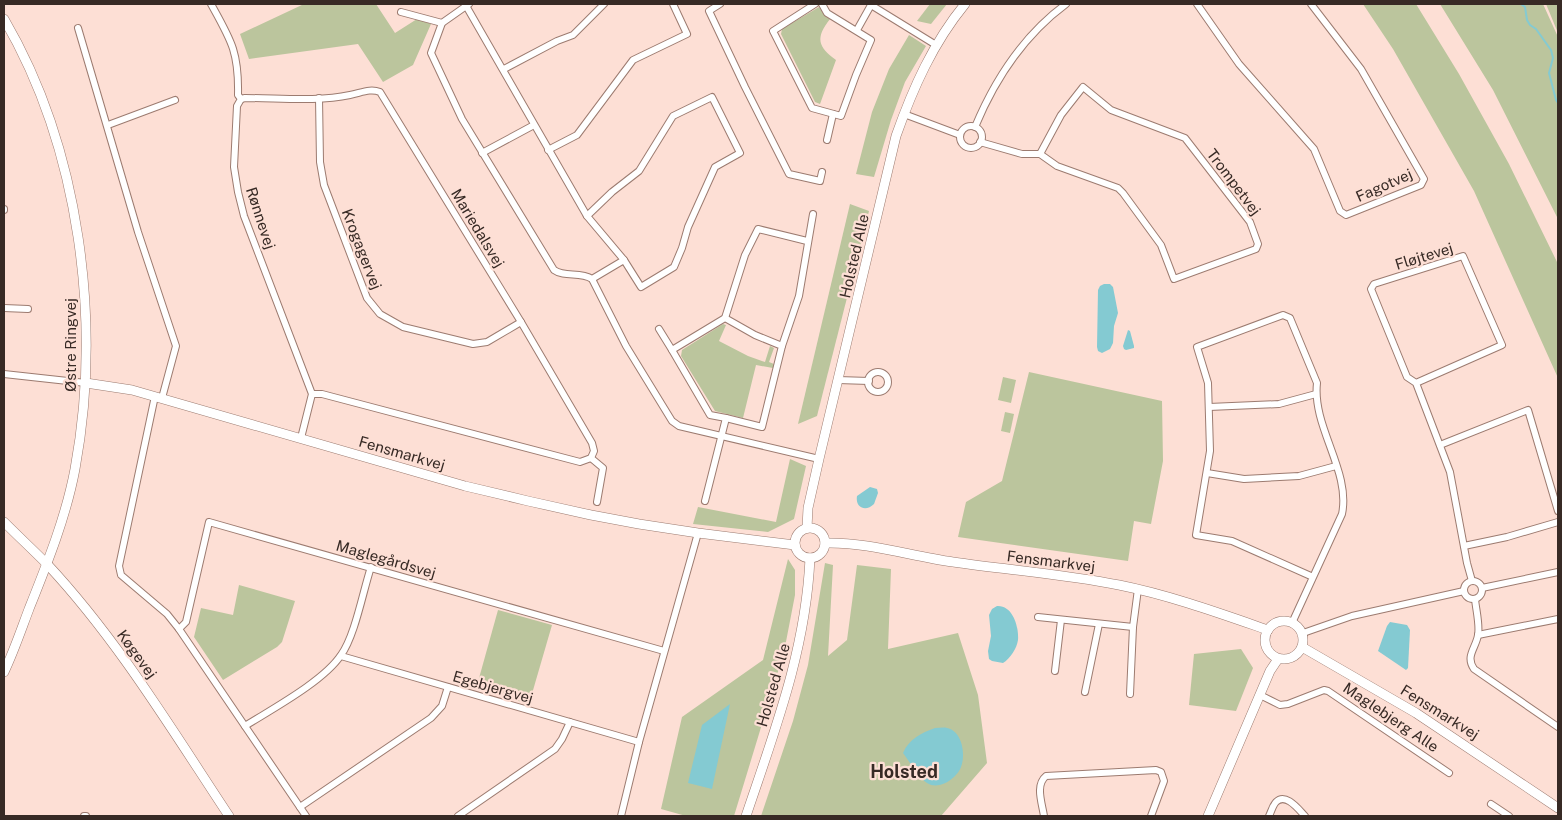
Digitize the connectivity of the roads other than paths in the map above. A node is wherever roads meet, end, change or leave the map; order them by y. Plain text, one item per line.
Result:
1 (211, 4) edge
2 (467, 4) edge
3 (604, 4) edge
4 (673, 4) edge
5 (816, 4) edge
6 (822, 4) edge
7 (872, 4) edge
8 (965, 4) edge
9 (1066, 4) edge
10 (1197, 4) edge
11 (1311, 4) edge
12 (715, 5) edge
13 (401, 12) dead end
14 (4, 19) edge
15 (442, 24) junction
16 (78, 28) dead end
17 (857, 30) junction
18 (936, 45) junction
19 (504, 70) junction
20 (319, 98) junction
21 (175, 100) dead end
22 (240, 100) junction
23 (833, 114) junction
24 (904, 114) junction
25 (534, 125) junction
26 (108, 126) junction
27 (975, 127) junction
28 (960, 135) junction
29 (826, 140) dead end
30 (980, 142) junction
31 (548, 150) junction
32 (482, 153) junction
33 (1040, 154) junction
34 (822, 172) dead end
35 (813, 214) dead end
36 (586, 216) junction
37 (807, 241) junction
38 (624, 260) junction
39 (592, 279) junction
40 (4, 308) edge
41 (28, 309) dead end
42 (725, 318) junction
43 (521, 322) junction
44 (659, 329) dead end
45 (782, 346) junction
46 (672, 350) junction
47 (4, 374) edge
48 (838, 380) junction
49 (869, 381) dead end
50 (86, 383) junction
51 (1416, 383) junction
52 (312, 394) junction
53 (1316, 394) junction
54 (158, 397) junction
55 (1209, 407) junction
56 (726, 418) junction
57 (721, 436) junction
58 (301, 438) junction
59 (1440, 445) junction
60 (591, 458) junction
61 (819, 459) junction
62 (1336, 466) junction
63 (1207, 473) junction
64 (706, 501) dead end
65 (597, 502) dead end
66 (1558, 511) edge
67 (4, 522) edge
68 (1558, 522) edge
69 (807, 528) junction
70 (698, 533) junction
71 (825, 543) junction
72 (796, 545) junction
73 (1464, 546) junction
74 (810, 558) junction
75 (47, 564) junction
76 (370, 567) junction
77 (1558, 572) edge
78 (1312, 577) junction
79 (1472, 581) junction
80 (1482, 588) junction
81 (1138, 589) junction
82 (1464, 591) junction
83 (1475, 599) junction
84 (1038, 617) dead end
85 (1558, 619) edge
86 (1061, 620) junction
87 (1292, 623) junction
88 (1099, 624) junction
89 (1133, 626) junction
90 (179, 629) junction
91 (1268, 630) junction
92 (1478, 635) junction
93 (1302, 636) junction
94 (1302, 647) junction
95 (664, 651) junction
96 (341, 656) junction
97 (1278, 659) junction
98 (1055, 671) dead end
99 (4, 672) edge
100 (448, 687) junction
101 (1085, 692) dead end
102 (1130, 694) dead end
103 (1260, 695) junction
104 (570, 722) junction
105 (245, 726) junction
106 (1558, 726) edge
107 (639, 742) junction
108 (1449, 773) dead end
109 (1491, 804) dead end
110 (300, 807) junction
111 (1558, 808) edge
112 (229, 816) edge
113 (306, 816) edge
114 (458, 816) edge
115 (621, 816) edge
116 (746, 816) edge
117 (1044, 816) edge
118 (1151, 816) edge
119 (1208, 816) edge
120 (1269, 816) edge
121 (1306, 816) edge
122 (1509, 816) edge

1 - 22 street, Rønnevej
2 - 15 street
2 - 19 street
3 - 19 street
4 - 31 street
5 - 23 street
6 - 17 street
7 - 17 street
7 - 18 street
8 - 18 street, Holsted Alle
9 - 27 street
10 - 11 street, Fagotvej
12 - 34 street
13 - 15 street
14 - 50 street, Østre Ringvej
15 - 32 street
16 - 26 street
17 - 23 street
18 - 24 street, Holsted Alle
19 - 25 street
20 - 22 street, Mariedalsvej
20 - 43 street, Mariedalsvej
20 - 43 street, Krogagervej
21 - 26 street
22 - 52 street, Rønnevej
23 - 29 street
24 - 28 street
24 - 48 street, Holsted Alle
25 - 31 street
25 - 32 street
26 - 54 street
27 - 28 street
27 - 30 street
28 - 30 street
30 - 33 street, Trompetvej
31 - 36 street
32 - 39 street
33 - 33 street, Trompetvej
35 - 37 street
36 - 38 street
36 - 38 street
37 - 42 street
37 - 45 street
38 - 39 street
39 - 57 street
40 - 41 street
42 - 45 street
42 - 46 street
43 - 60 street, Mariedalsvej
44 - 46 street
45 - 56 street
46 - 56 street
47 - 50 street, Fensmarkvej
48 - 49 street
48 - 61 street, Holsted Alle
50 - 54 street, Fensmarkvej
50 - 75 street, Østre Ringvej
51 - 51 street, Fløjtevej
51 - 59 street, Fløjtevej
52 - 58 street
52 - 60 street
53 - 55 street
53 - 55 street
53 - 62 street
54 - 58 street, Fensmarkvej
54 - 90 street
55 - 63 street
56 - 57 street
57 - 61 street
57 - 64 street
58 - 70 street, Fensmarkvej
59 - 66 street
59 - 73 street, Fløjtevej
60 - 65 street, Mariedalsvej
61 - 69 street, Holsted Alle
62 - 63 street
62 - 78 street
63 - 78 street
67 - 75 street, Køgevej
68 - 73 street
69 - 71 street
69 - 72 street
70 - 72 street, Fensmarkvej
70 - 95 street
71 - 74 street
71 - 81 street, Fensmarkvej
72 - 74 street
73 - 79 street, Fløjtevej
74 - 116 street, Holsted Alle
75 - 99 street, Østre Ringvej
75 - 112 street, Køgevej
76 - 90 street, Maglegårdsvej
76 - 95 street, Maglegårdsvej
76 - 96 street
77 - 80 street
78 - 87 street
79 - 80 street
79 - 82 street
80 - 83 street
81 - 89 street
81 - 91 street, Fensmarkvej
82 - 83 street
82 - 93 street
83 - 92 street
84 - 86 street
85 - 92 street
86 - 88 street
86 - 98 street
87 - 91 street
87 - 93 street
88 - 89 street
88 - 101 street
89 - 102 street
90 - 105 street
91 - 97 street
92 - 106 street
93 - 94 street
94 - 97 street
94 - 111 street, Fensmarkvej
95 - 107 street
96 - 100 street, Egebjergvej
96 - 105 street
97 - 103 street
100 - 104 street, Egebjergvej
100 - 110 street
103 - 108 street, Maglebjerg Alle
103 - 119 street
104 - 107 street, Egebjergvej
104 - 114 street
105 - 110 street
107 - 115 street
109 - 122 street
110 - 113 street
117 - 118 street
120 - 121 street

